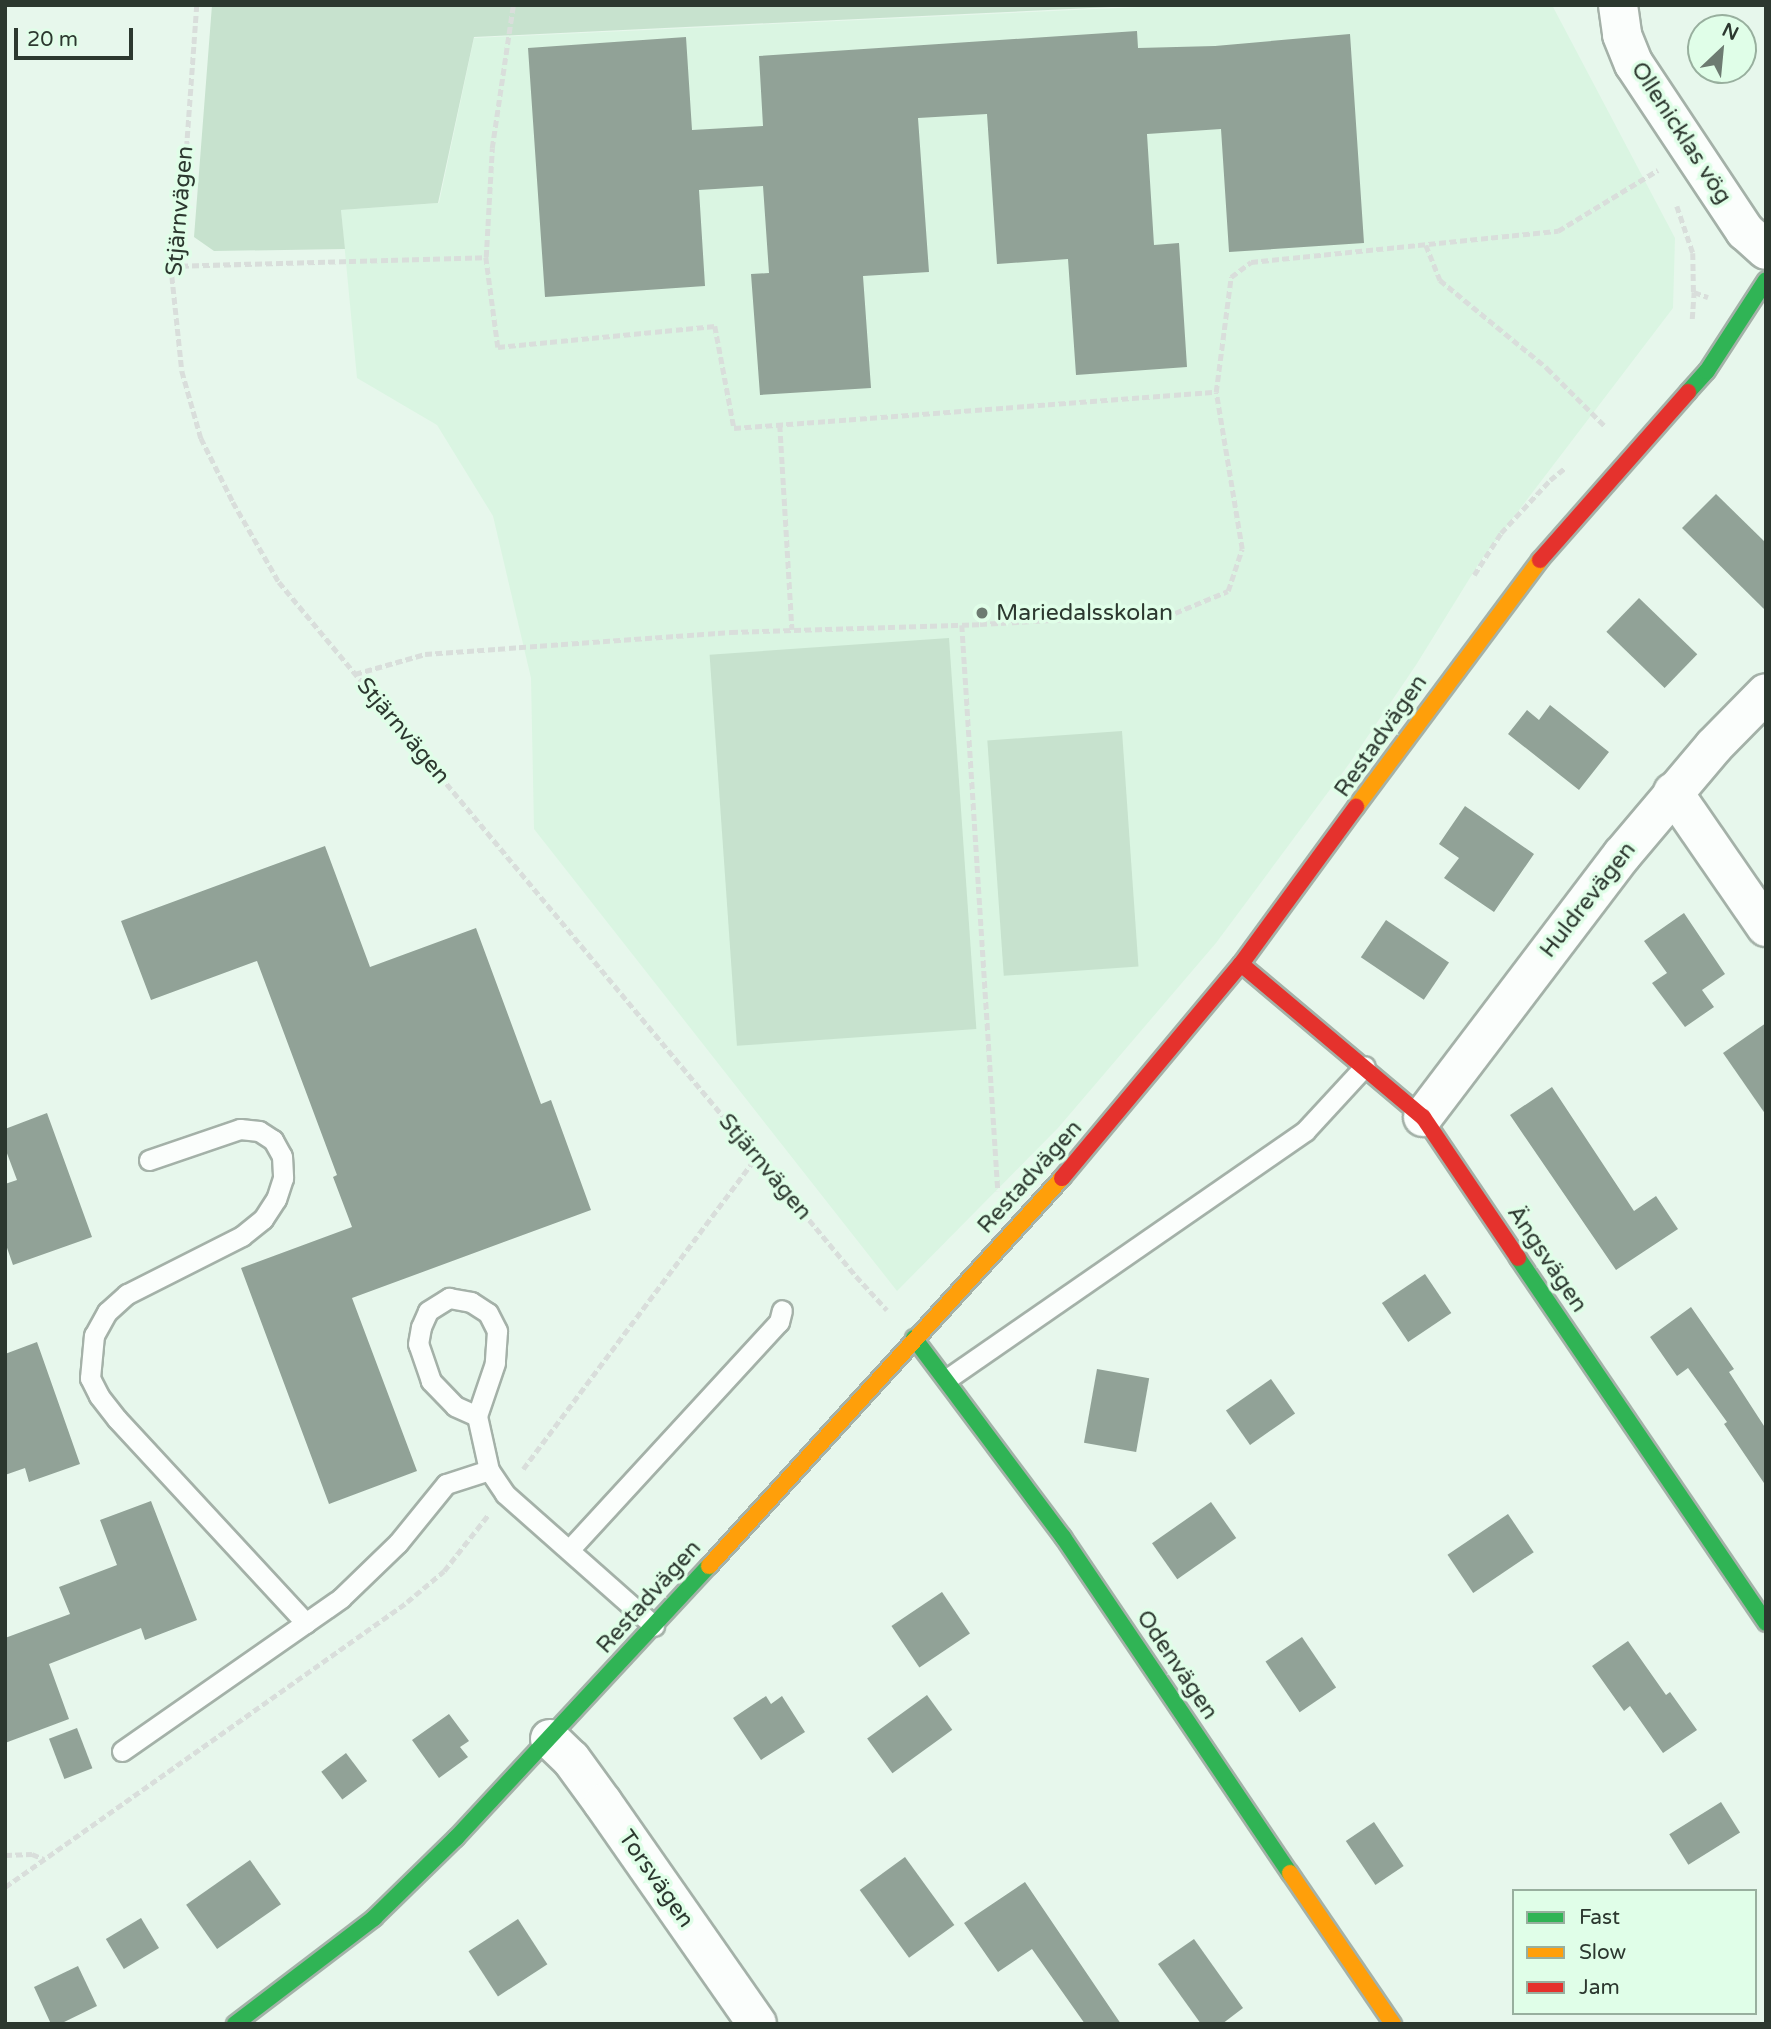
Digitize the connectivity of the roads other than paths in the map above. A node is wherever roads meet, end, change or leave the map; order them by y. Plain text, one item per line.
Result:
1 (1618, 5) edge
2 (1766, 250) edge
3 (1766, 279) edge
4 (1766, 693) edge
5 (1673, 792) junction
6 (1766, 927) edge
7 (1241, 964) junction
8 (1365, 1066) junction
9 (1423, 1117) junction
10 (149, 1160) dead end
11 (782, 1310) dead end
12 (914, 1338) junction
13 (947, 1379) junction
14 (477, 1416) junction
15 (489, 1471) junction
16 (569, 1550) junction
17 (306, 1623) junction
18 (1766, 1623) edge
19 (654, 1626) junction
20 (550, 1739) junction
21 (122, 1751) dead end
22 (234, 2024) edge
23 (757, 2024) edge
24 (1393, 2024) edge

1 - 2 street, Ollenicklas vög
3 - 7 street, Restadvägen
4 - 5 street, Huldrevägen
5 - 6 street
5 - 9 street, Huldrevägen
7 - 8 street, Ängsvägen
7 - 12 street, Restadvägen
8 - 9 street, Ängsvägen
8 - 13 lane
9 - 18 street, Ängsvägen
10 - 17 lane
11 - 16 lane
12 - 13 street, Odenvägen
12 - 19 street, Restadvägen
13 - 24 street, Odenvägen
14 - 14 lane
14 - 15 lane
15 - 16 lane
15 - 17 lane
16 - 19 lane
17 - 21 lane
19 - 20 street, Restadvägen
20 - 22 street, Restadvägen
20 - 23 street, Torsvägen

